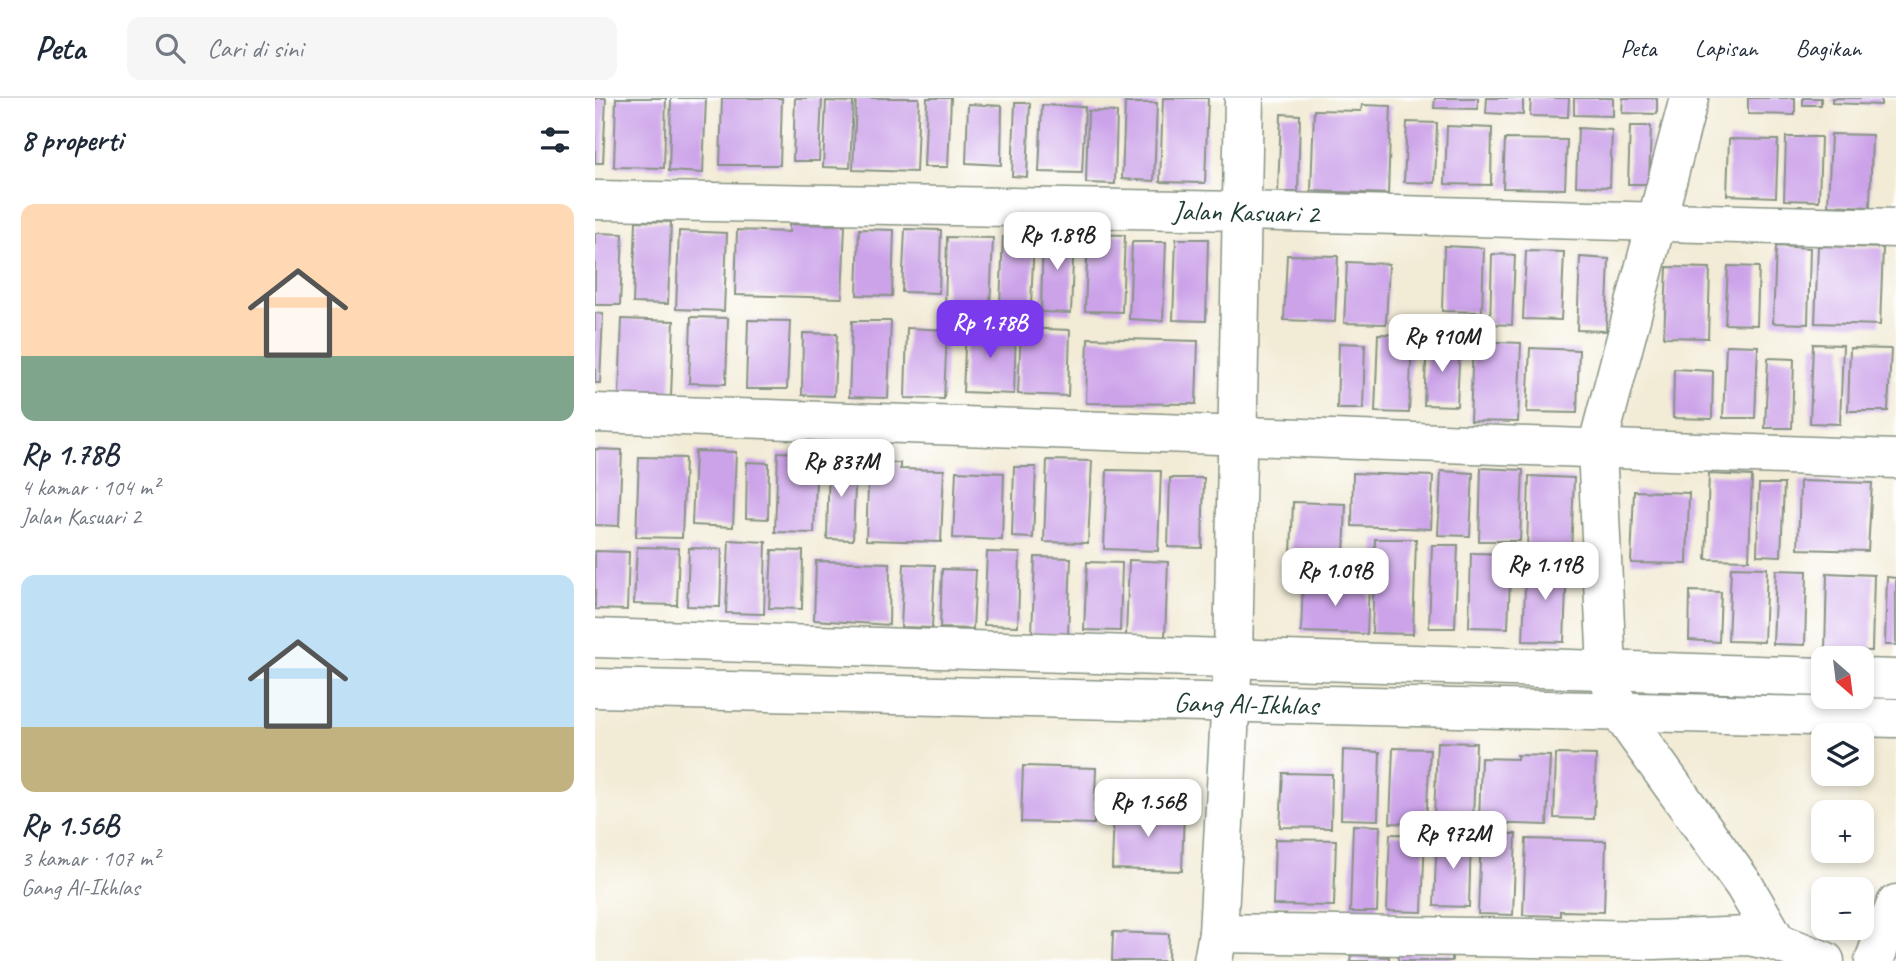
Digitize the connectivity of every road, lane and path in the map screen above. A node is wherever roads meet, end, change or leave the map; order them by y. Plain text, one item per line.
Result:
1 (1244, 98) edge
2 (1689, 98) edge
3 (595, 200) edge
4 (1242, 211) junction
5 (1657, 222) junction
6 (1896, 228) edge
7 (595, 413) edge
8 (1237, 436) junction
9 (1597, 448) junction
10 (1896, 458) edge
11 (595, 638) edge
12 (1233, 658) junction
13 (1607, 670) junction
14 (1811, 677) edge
15 (1874, 678) edge
16 (1896, 679) edge
17 (595, 688) edge
18 (1231, 703) junction
19 (1619, 711) junction
20 (1896, 718) edge
21 (1896, 904) edge
22 (1777, 942) junction
23 (1216, 947) edge
24 (1825, 961) edge
25 (1874, 961) edge

1 - 4 street
2 - 5 street
3 - 4 street, Jalan Kasuari 2
4 - 5 street, Jalan Kasuari 2
4 - 8 street
5 - 6 street, Jalan Kasuari 2
5 - 9 street
7 - 8 street
8 - 9 street
8 - 12 street
9 - 10 street
9 - 13 street
11 - 12 street, Gang Al-Ikhlas
12 - 13 street, Gang Al-Ikhlas
12 - 18 street
13 - 14 street, Gang Al-Ikhlas
13 - 19 street
15 - 16 street
17 - 18 street, Gang Al-Ikhlas
18 - 19 street, Gang Al-Ikhlas
18 - 23 street
19 - 20 street, Gang Al-Ikhlas
19 - 22 street
21 - 25 street
22 - 23 street
22 - 24 street

